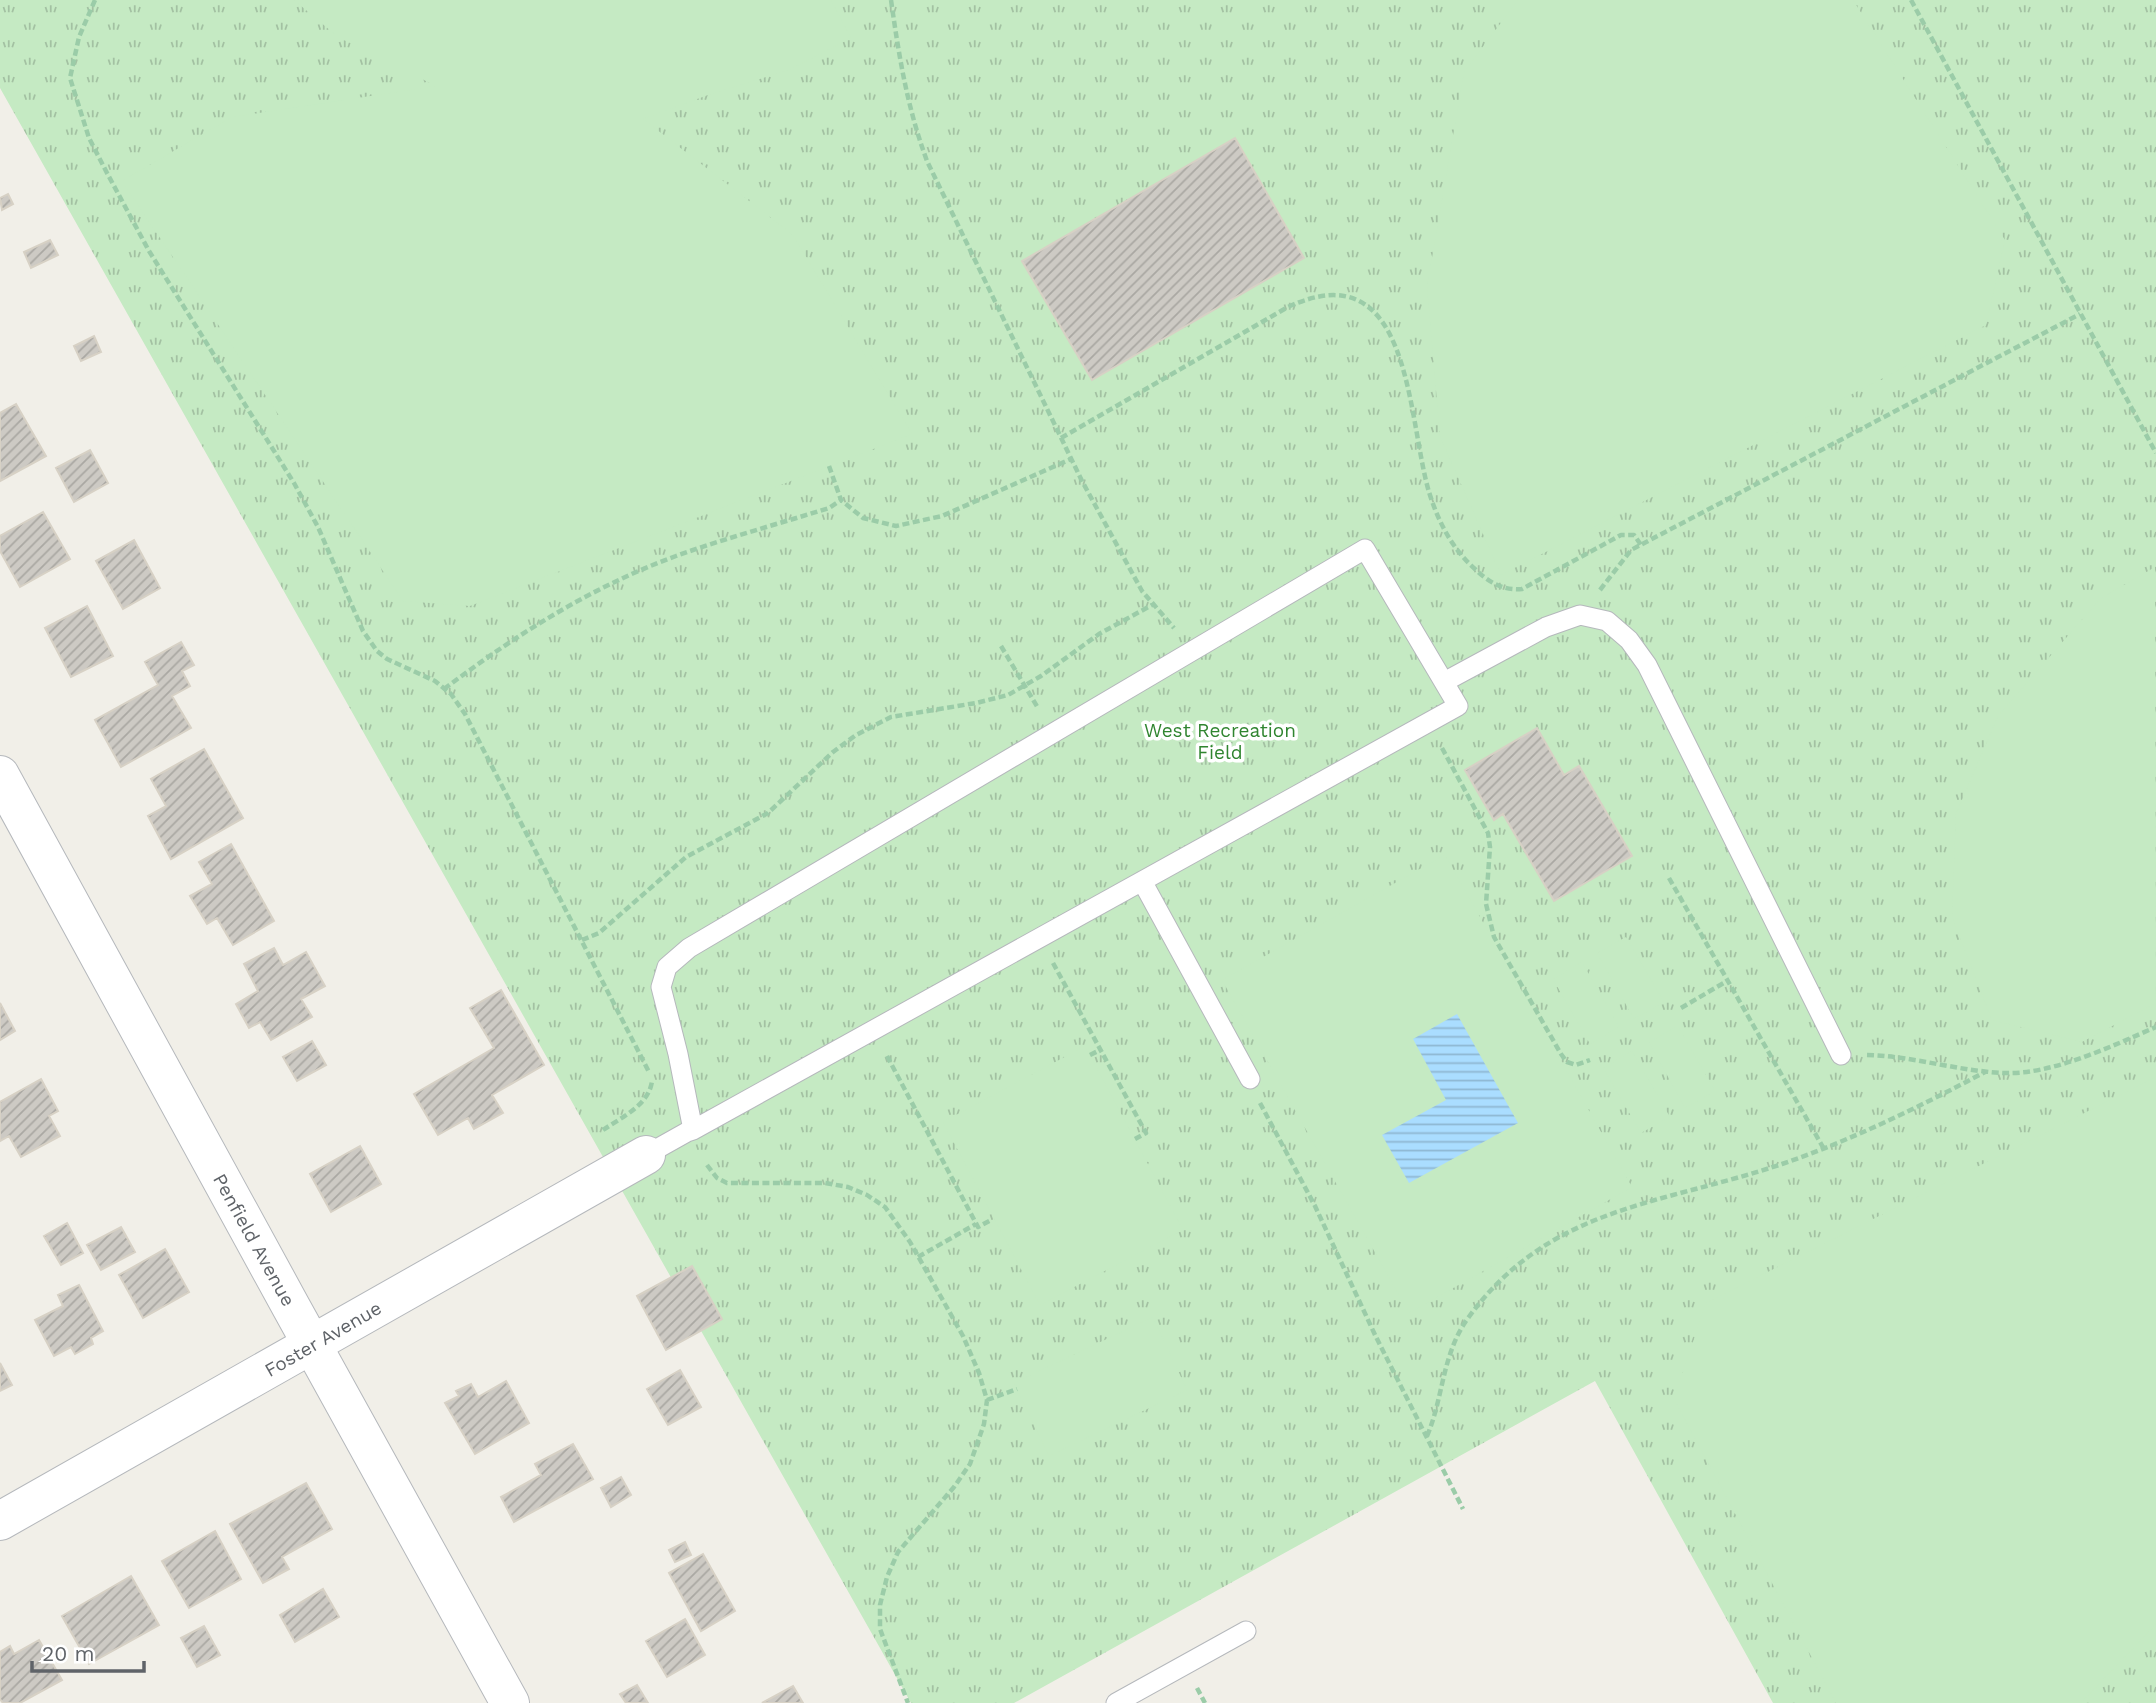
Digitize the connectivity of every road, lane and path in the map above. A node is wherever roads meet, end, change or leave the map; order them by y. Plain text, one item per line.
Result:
1 (96, 0) edge
2 (891, 0) edge
3 (1911, 0) edge
4 (2080, 313) junction
5 (1061, 439) junction
6 (2156, 453) edge
7 (1071, 459) junction
8 (830, 466) dead end
9 (841, 500) junction
10 (1641, 545) junction
11 (1580, 615) junction
12 (1001, 646) dead end
13 (1444, 682) junction
14 (1025, 685) junction
15 (444, 688) junction
16 (1034, 701) dead end
17 (1450, 763) dead end
18 (0, 775) edge
19 (1669, 878) dead end
20 (1142, 881) junction
21 (582, 940) junction
22 (1056, 969) dead end
23 (1727, 981) junction
24 (1681, 1008) dead end
25 (2156, 1027) edge
26 (1100, 1050) junction
27 (1090, 1055) dead end
28 (1841, 1055) dead end
29 (1898, 1056) dead end
30 (1590, 1060) dead end
31 (890, 1061) dead end
32 (1985, 1072) junction
33 (1250, 1080) dead end
34 (1268, 1118) dead end
35 (693, 1129) junction
36 (603, 1130) dead end
37 (1135, 1139) dead end
38 (1824, 1149) junction
39 (646, 1155) joint
40 (707, 1165) dead end
41 (991, 1220) dead end
42 (976, 1224) junction
43 (918, 1257) junction
44 (312, 1346) junction
45 (1017, 1389) dead end
46 (987, 1400) junction
47 (1427, 1436) junction
48 (1463, 1508) dead end
49 (0, 1521) edge
50 (1246, 1631) dead end
51 (1199, 1693) dead end
52 (510, 1703) edge
53 (908, 1703) edge
54 (1116, 1703) edge
55 (1205, 1703) edge

1 - 15 path
2 - 5 path
3 - 4 path
4 - 6 path
4 - 10 path
5 - 7 path
5 - 10 path
7 - 9 path
7 - 14 path
8 - 9 path
9 - 15 path
10 - 11 path
11 - 13 lane
11 - 28 lane
12 - 14 path
13 - 20 lane
13 - 35 lane
14 - 16 path
14 - 21 path
15 - 21 path
17 - 30 path
18 - 44 street, Penfield Avenue
19 - 23 path
20 - 33 lane
20 - 35 lane
21 - 36 path
22 - 26 path
23 - 24 path
23 - 38 path
25 - 32 path
26 - 27 path
26 - 37 path
29 - 32 path
31 - 42 path
32 - 38 path
34 - 47 path
35 - 39 lane
38 - 47 path
39 - 44 street, Foster Avenue
40 - 43 path
41 - 42 path
42 - 43 path
43 - 46 path
44 - 49 street, Foster Avenue
44 - 52 street, Penfield Avenue
45 - 46 path
46 - 53 path
47 - 48 path
50 - 54 lane
51 - 55 path

